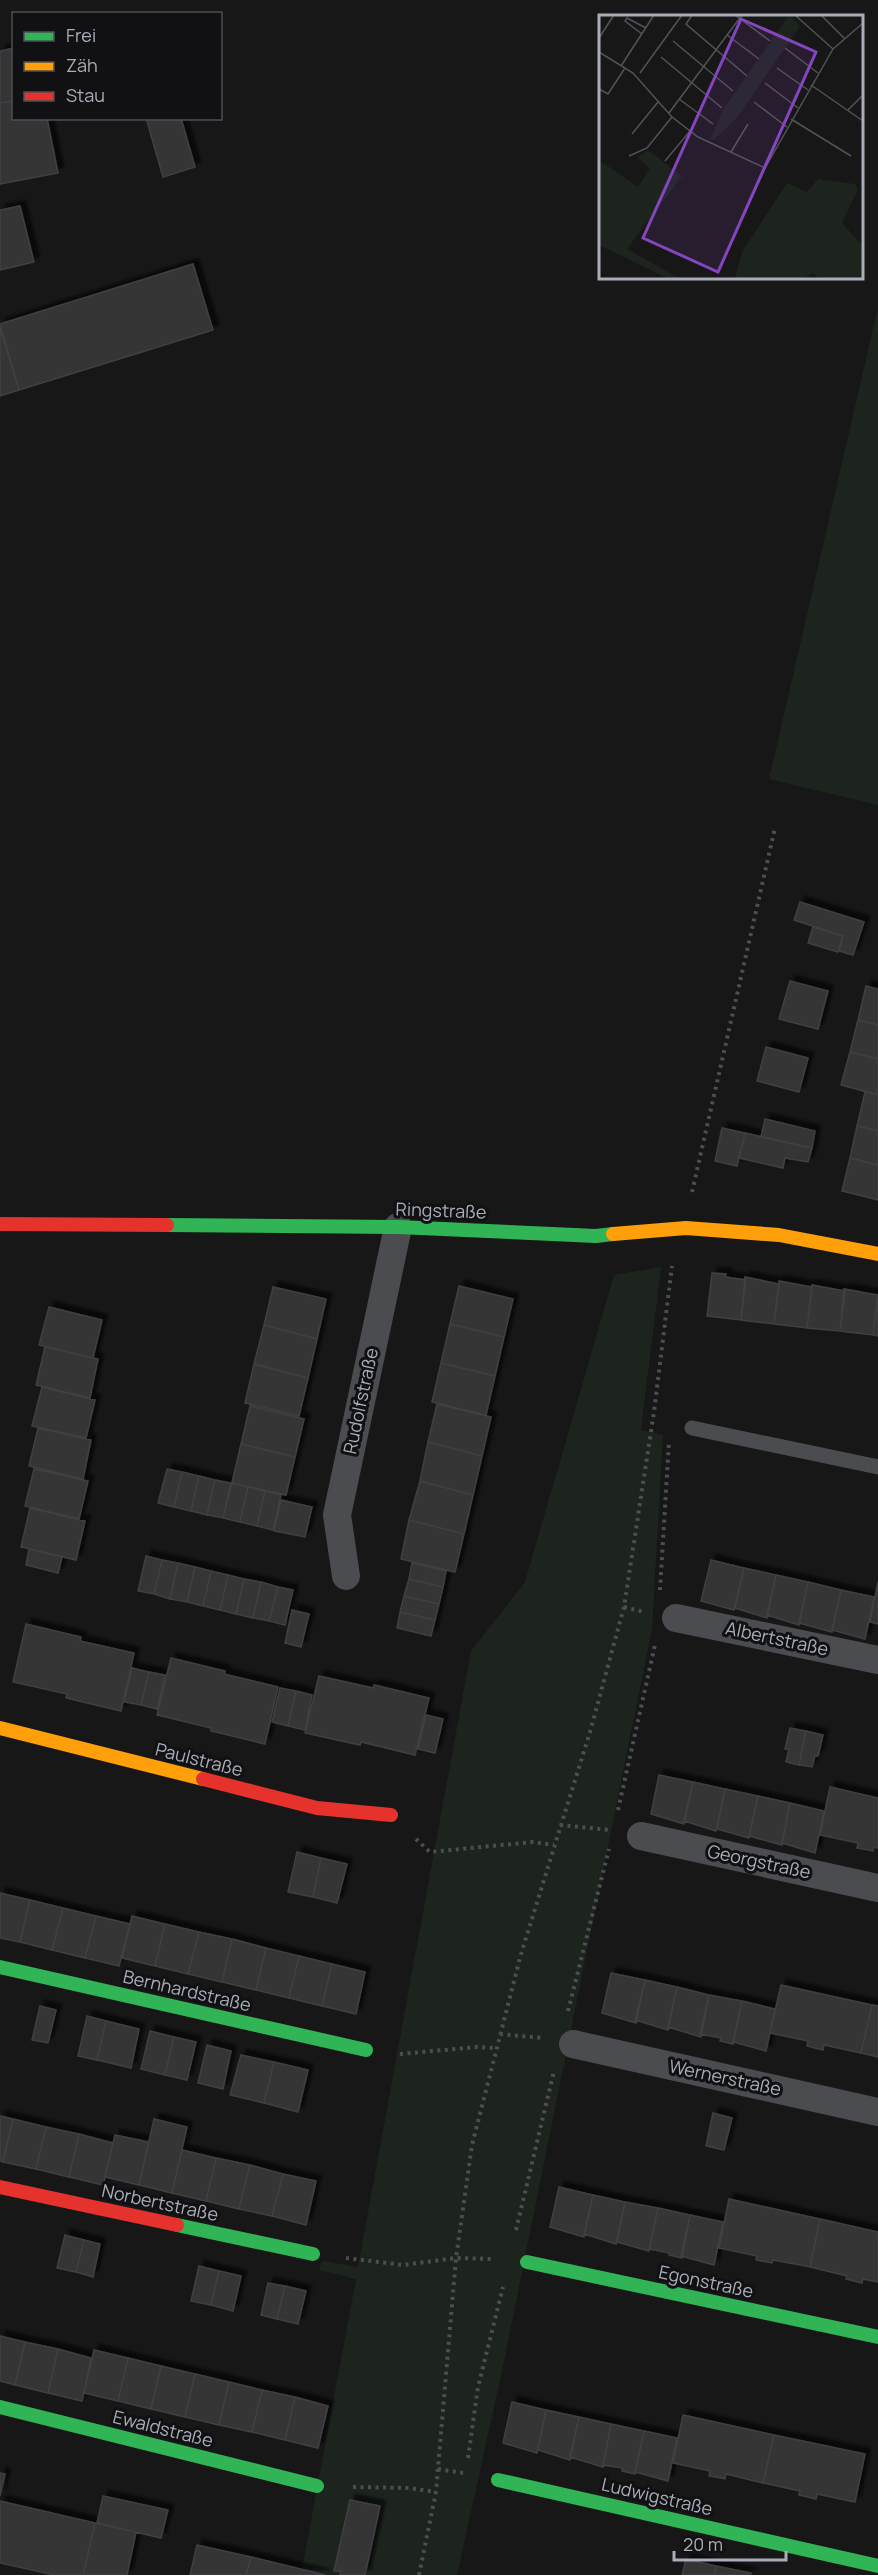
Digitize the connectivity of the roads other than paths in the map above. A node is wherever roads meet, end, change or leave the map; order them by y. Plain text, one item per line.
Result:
1 (0, 1224) edge
2 (398, 1227) junction
3 (878, 1254) edge
4 (693, 1428) road end
5 (878, 1467) edge
6 (346, 1576) dead end
7 (668, 1607) road end
8 (878, 1660) edge
9 (0, 1728) edge
10 (391, 1815) dead end
11 (627, 1833) road end
12 (878, 1888) edge
13 (0, 1966) edge
14 (561, 2042) road end
15 (366, 2050) dead end
16 (878, 2112) edge
17 (0, 2187) edge
18 (313, 2254) road end
19 (527, 2262) road end
20 (878, 2337) edge
21 (0, 2408) edge
22 (498, 2480) dead end
23 (318, 2486) road end
24 (878, 2566) edge

1 - 2 street, Ringstraße
2 - 3 street, Ringstraße
2 - 6 street, Rudolfstraße
4 - 5 lane
7 - 8 street, Albertstraße
9 - 10 street, Paulstraße
11 - 12 street, Georgstraße
13 - 15 street, Bernhardstraße
14 - 16 street, Wernerstraße
17 - 18 street, Norbertstraße
19 - 20 street, Egonstraße
21 - 23 street, Ewaldstraße
22 - 24 street, Ludwigstraße

